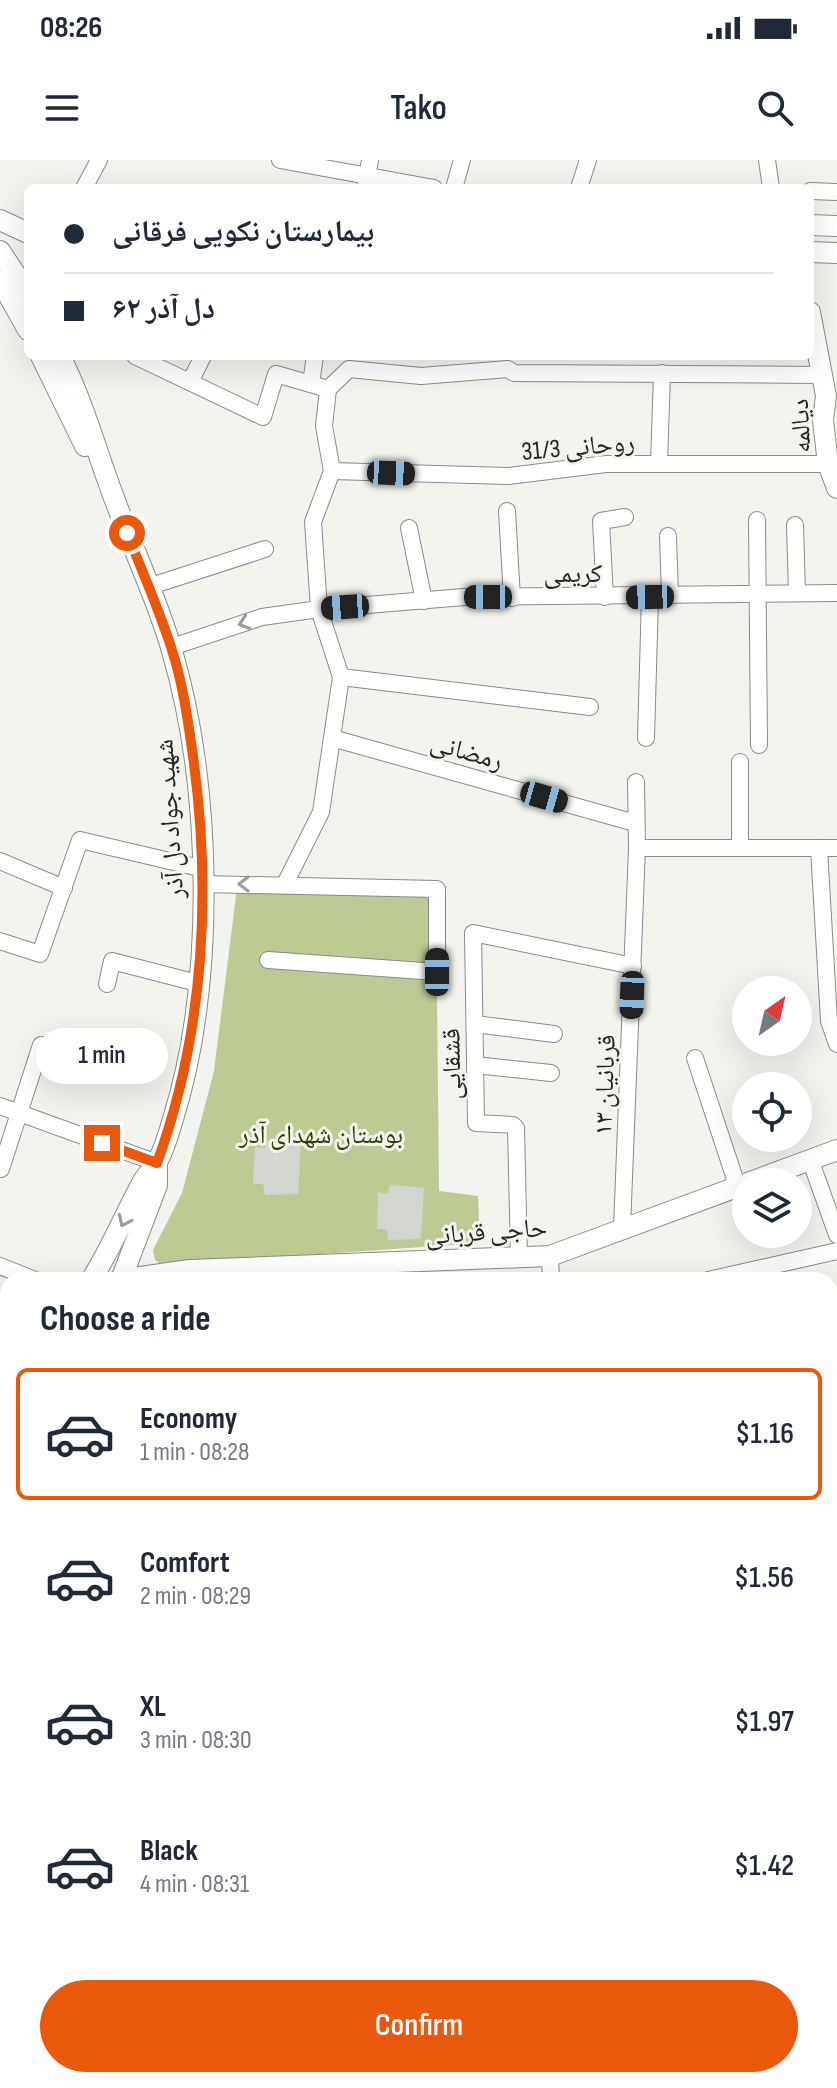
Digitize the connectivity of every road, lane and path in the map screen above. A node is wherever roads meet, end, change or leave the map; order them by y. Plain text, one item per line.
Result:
1 (99, 160) edge
2 (280, 160) edge
3 (462, 160) edge
4 (588, 160) edge
5 (767, 160) edge
6 (367, 175) edge
7 (86, 184) edge
8 (413, 184) edge
9 (455, 184) edge
10 (580, 184) edge
11 (770, 184) edge
12 (814, 191) edge
13 (837, 192) edge
14 (0, 220) edge
15 (814, 225) edge
16 (837, 226) edge
17 (24, 231) edge
18 (814, 252) edge
19 (837, 253) edge
20 (1, 255) edge
21 (24, 255) edge
22 (13, 283) edge
23 (0, 316) edge
24 (24, 317) edge
25 (814, 333) edge
26 (24, 334) edge
27 (43, 360) edge
28 (64, 360) edge
29 (143, 360) edge
30 (201, 360) edge
31 (314, 360) edge
32 (351, 362) edge
33 (662, 373) junction
34 (822, 375) junction
35 (190, 382) junction
36 (311, 383) junction
37 (328, 389) junction
38 (831, 394) edge
39 (659, 463) junction
40 (828, 464) junction
41 (332, 471) junction
42 (107, 480) junction
43 (837, 488) edge
44 (507, 511) dead end
45 (625, 517) dead end
46 (757, 520) dead end
47 (795, 525) dead end
48 (409, 528) dead end
49 (668, 536) dead end
50 (265, 549) dead end
51 (148, 587) junction
52 (759, 593) junction
53 (797, 593) junction
54 (837, 593) edge
55 (670, 596) junction
56 (605, 597) junction
57 (650, 597) junction
58 (512, 598) junction
59 (424, 601) junction
60 (319, 609) junction
61 (172, 647) junction
62 (341, 677) junction
63 (590, 707) dead end
64 (332, 738) junction
65 (646, 738) dead end
66 (759, 745) dead end
67 (740, 762) dead end
68 (636, 782) dead end
69 (635, 823) junction
70 (637, 848) junction
71 (740, 848) junction
72 (819, 848) junction
73 (837, 848) edge
74 (0, 861) edge
75 (203, 877) junction
76 (285, 884) junction
77 (64, 888) junction
78 (0, 941) edge
79 (268, 960) dead end
80 (830, 962) edge
81 (633, 966) junction
82 (197, 983) junction
83 (107, 984) dead end
84 (475, 1024) junction
85 (554, 1034) dead end
86 (837, 1044) edge
87 (41, 1045) dead end
88 (695, 1058) dead end
89 (475, 1065) junction
90 (551, 1073) dead end
91 (0, 1106) edge
92 (20, 1112) junction
93 (837, 1150) edge
94 (810, 1159) junction
95 (157, 1163) junction
96 (785, 1168) edge
97 (1, 1169) edge
98 (732, 1170) edge
99 (732, 1187) edge
100 (622, 1228) junction
101 (837, 1235) edge
102 (837, 1251) edge
103 (550, 1256) junction
104 (519, 1258) junction
105 (96, 1272) edge
106 (123, 1272) edge
107 (245, 1272) edge
108 (551, 1272) edge
109 (746, 1272) edge

1 - 7 street
2 - 6 street
3 - 9 street
4 - 10 street
5 - 11 street
6 - 8 street
12 - 13 street
14 - 17 main road
15 - 16 main road
18 - 19 main road
20 - 21 main road
20 - 22 main road
22 - 24 main road
23 - 26 main road
25 - 34 main road, دیالمه
27 - 42 main road, شهید جواد دل آذر
28 - 42 main road, شهید جواد دل آذر
29 - 35 street
30 - 35 street
31 - 36 street
32 - 33 street
32 - 37 street
33 - 34 street
33 - 39 street
34 - 38 main road, دیالمه
35 - 36 street
36 - 37 street
37 - 41 street
38 - 40 main road, دیالمه
39 - 40 street, روحانی 31/3
39 - 41 street, روحانی 31/3
40 - 43 main road, دیالمه
41 - 60 street
42 - 51 main road, شهید جواد دل آذر
44 - 58 street
45 - 56 street
46 - 52 street
47 - 53 street
48 - 59 street
49 - 55 street
50 - 51 street
51 - 61 main road, شهید جواد دل آذر
52 - 53 street, کریمی
52 - 55 street, کریمی
52 - 66 street
53 - 54 street, کریمی
55 - 57 street, کریمی
56 - 57 street, کریمی
56 - 58 street, کریمی
57 - 65 street
58 - 59 street, کریمی
59 - 60 street, کریمی
60 -> 61 street, کریمی
60 - 62 street
61 - 75 main road, شهید جواد دل آذر
62 - 63 street
62 - 64 street
64 - 69 street, رمضانی
64 - 76 street
67 - 71 street
68 - 69 street, ۱۳ قربانیان
69 - 70 street, ۱۳ قربانیان
70 - 71 street
70 - 81 street, ۱۳ قربانیان
71 - 72 street
72 - 73 street
72 - 80 street
74 - 77 street
76 -> 75 street
75 - 77 street
75 - 82 main road, شهید جواد دل آذر
76 - 79 street
77 - 78 street
80 - 86 street
81 - 84 street, قشقایی
81 - 100 street, ۱۳ قربانیان
82 - 83 street
82 - 95 main road, شهید جواد دل آذر
84 - 85 street
84 - 89 street, قشقایی
87 - 92 street
88 - 98 street
89 - 90 street
89 - 104 street, قشقایی
91 - 92 street
92 - 95 street
92 - 97 street
93 - 94 main road, حاجی قربانی
94 - 96 main road, حاجی قربانی
94 - 101 street
95 -> 105 main road
95 - 106 main road
99 - 100 main road, حاجی قربانی
100 - 103 main road, حاجی قربانی
102 - 109 street
103 - 104 main road, حاجی قربانی
103 - 108 street
104 - 107 main road, حاجی قربانی

